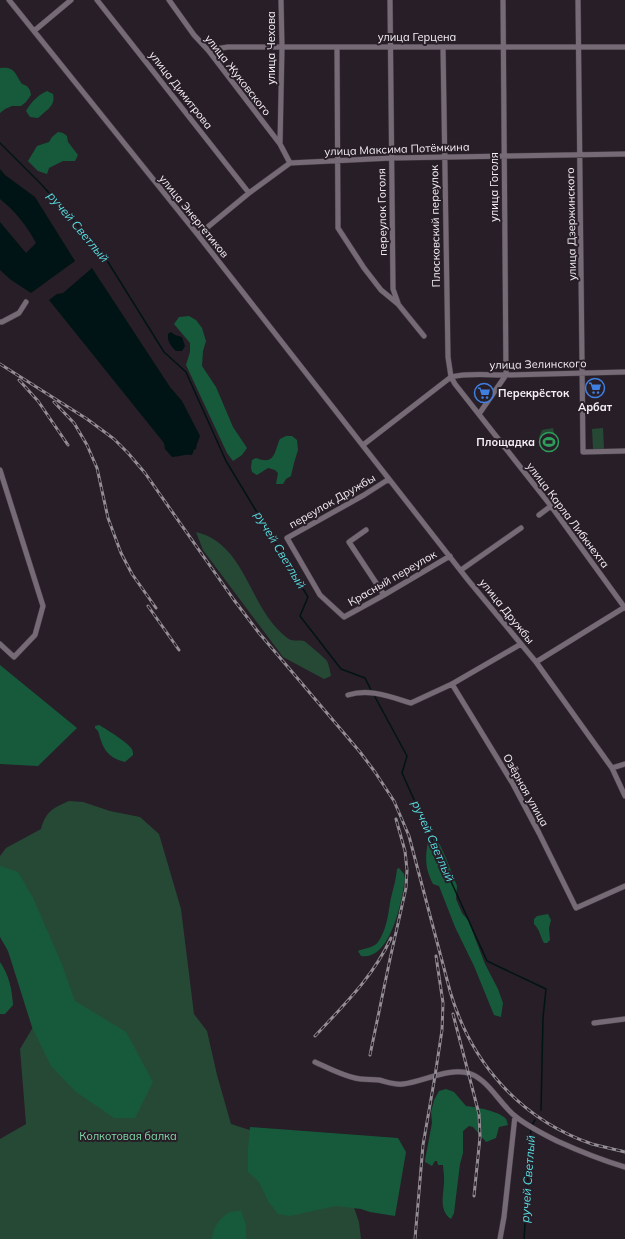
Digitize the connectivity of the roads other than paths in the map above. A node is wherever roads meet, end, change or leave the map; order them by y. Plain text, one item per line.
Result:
1 (9, 0) edge
2 (71, 0) edge
3 (97, 0) edge
4 (169, 0) edge
5 (281, 0) edge
6 (390, 0) edge
7 (503, 0) edge
8 (578, 0) edge
9 (34, 30) junction
10 (282, 47) junction
11 (337, 47) junction
12 (390, 47) junction
13 (443, 47) junction
14 (504, 47) junction
15 (579, 47) junction
16 (625, 47) edge
17 (208, 50) junction
18 (280, 144) junction
19 (625, 154) edge
20 (580, 155) junction
21 (504, 156) junction
22 (444, 157) junction
23 (391, 158) junction
24 (338, 160) junction
25 (290, 163) junction
26 (249, 193) junction
27 (198, 235) junction
28 (26, 302) dead end
29 (398, 304) junction
30 (0, 322) edge
31 (424, 336) dead end
32 (625, 372) edge
33 (582, 373) junction
34 (506, 375) junction
35 (451, 377) junction
36 (478, 414) junction
37 (363, 445) junction
38 (625, 451) edge
39 (0, 470) edge
40 (389, 479) junction
41 (551, 506) junction
42 (539, 515) dead end
43 (521, 528) dead end
44 (366, 530) dead end
45 (450, 556) junction
46 (461, 570) junction
47 (384, 595) junction
48 (625, 607) edge
49 (344, 617) joint
50 (0, 644) edge
51 (522, 644) junction
52 (536, 662) junction
53 (452, 684) junction
54 (348, 695) dead end
55 (625, 764) edge
56 (612, 768) junction
57 (625, 796) edge
58 (625, 886) edge
59 (625, 1019) edge
60 (594, 1023) dead end
61 (315, 1062) dead end
62 (515, 1116) junction
63 (625, 1167) edge
64 (500, 1239) edge

1 - 9 street, улица Энергетиков
2 - 9 street
3 - 26 street, улица Димитрова
4 - 17 street, улица Жуковского
5 - 10 street, улица Чехова
6 - 12 street, переулок Гоголя
7 - 14 street, улица Гоголя
8 - 15 street, улица Дзержинского
9 - 27 street, улица Энергетиков
10 - 11 street, улица Герцена
10 - 17 street, улица Герцена
10 - 18 street, улица Чехова
11 - 12 street, улица Герцена
11 - 24 street
12 - 13 street, улица Герцена
12 - 23 street, переулок Гоголя
13 - 14 street, улица Герцена
13 - 22 street, Плосковский переулок
14 - 15 street, улица Герцена
14 - 21 street, улица Гоголя
15 - 16 street, улица Герцена
15 - 20 street, улица Дзержинского
17 - 18 street, улица Жуковского
18 - 25 street, улица Жуковского
19 - 20 street, улица Максима Потёмкина
20 - 21 street, улица Максима Потёмкина
20 - 33 street, улица Дзержинского
21 - 22 street, улица Максима Потёмкина
21 - 34 street, улица Гоголя
22 - 23 street, улица Максима Потёмкина
22 - 35 street, Плосковский переулок
23 - 24 street, улица Максима Потёмкина
23 - 29 street, переулок Гоголя
24 - 25 street, улица Максима Потёмкина
24 - 29 street
25 - 26 street
26 - 27 street
27 - 37 street, улица Энергетиков
28 - 30 street
29 - 31 street
32 - 33 street, улица Зелинского
33 - 34 street, улица Зелинского
33 - 38 street, улица Дзержинского
34 - 35 street, улица Зелинского
34 - 36 street
35 - 36 street, улица Карла Либкнехта
35 - 37 street
36 - 41 street, улица Карла Либкнехта
37 - 40 street, улица Дружбы
39 - 50 street
40 - 45 street, улица Дружбы
40 - 49 street, переулок Дружбы
41 - 42 street
41 - 48 street, улица Карла Либкнехта
43 - 46 street
44 - 47 street
45 - 46 street, улица Дружбы
45 - 47 street, Красный переулок
46 - 51 street, улица Дружбы
47 - 49 street, Красный переулок
48 - 52 street
51 - 52 street, улица Дружбы
51 - 53 street
52 - 56 street, улица Дружбы
53 - 54 street
53 - 58 street, Озёрная улица
55 - 56 street
56 - 57 street, улица Дружбы
59 - 60 street
61 - 62 street
62 - 63 street
62 - 64 street

